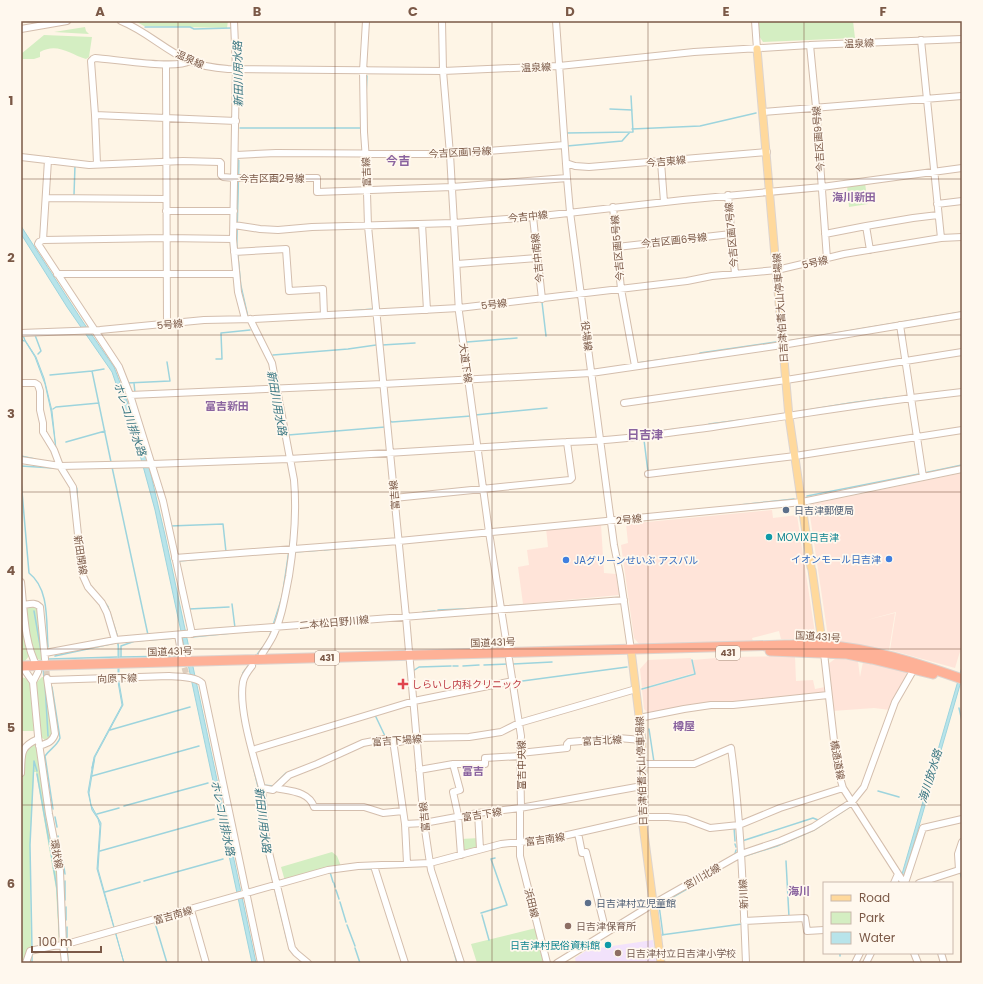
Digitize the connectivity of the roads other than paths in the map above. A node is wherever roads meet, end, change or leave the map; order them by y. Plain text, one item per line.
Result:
1 (67, 21) edge
2 (121, 21) edge
3 (234, 21) edge
4 (366, 21) edge
5 (442, 21) edge
6 (556, 21) edge
7 (755, 21) edge
8 (21, 29) edge
9 (962, 39) edge
10 (921, 40) junction
11 (810, 45) junction
12 (757, 49) junction
13 (189, 61) junction
14 (166, 65) junction
15 (559, 66) junction
16 (236, 69) junction
17 (364, 71) junction
18 (443, 71) junction
19 (962, 96) edge
20 (927, 99) junction
21 (816, 107) junction
22 (763, 112) junction
23 (96, 114) junction
24 (166, 118) junction
25 (236, 121) junction
26 (564, 145) junction
27 (767, 152) junction
28 (365, 154) junction
29 (450, 154) junction
30 (236, 155) junction
31 (21, 157) edge
32 (48, 160) junction
33 (166, 162) junction
34 (661, 162) junction
35 (98, 164) junction
36 (566, 164) junction
37 (962, 168) edge
38 (934, 172) junction
39 (235, 178) junction
40 (567, 178) junction
41 (452, 187) junction
42 (822, 187) junction
43 (366, 191) junction
44 (770, 192) junction
45 (728, 195) junction
46 (46, 198) junction
47 (166, 199) junction
48 (962, 201) edge
49 (664, 202) junction
50 (937, 204) junction
51 (613, 207) junction
52 (166, 211) junction
53 (234, 211) junction
54 (570, 212) junction
55 (938, 215) junction
56 (533, 217) junction
57 (454, 223) junction
58 (422, 224) junction
59 (234, 225) junction
60 (368, 226) junction
61 (866, 226) junction
62 (731, 234) junction
63 (825, 234) junction
64 (962, 237) edge
65 (166, 238) junction
66 (941, 238) junction
67 (234, 239) junction
68 (43, 240) junction
69 (617, 247) junction
70 (870, 250) junction
71 (234, 252) junction
72 (537, 258) junction
73 (827, 259) junction
74 (457, 264) junction
75 (777, 270) junction
76 (57, 274) junction
77 (166, 274) junction
78 (236, 274) junction
79 (735, 274) junction
80 (621, 289) junction
81 (581, 294) junction
82 (542, 299) junction
83 (459, 308) junction
84 (427, 310) junction
85 (376, 313) junction
86 (324, 315) junction
87 (962, 315) edge
88 (248, 319) junction
89 (167, 324) junction
90 (900, 325) junction
91 (92, 330) junction
92 (21, 333) edge
93 (782, 345) junction
94 (962, 352) edge
95 (905, 361) junction
96 (635, 366) junction
97 (591, 373) junction
98 (468, 379) junction
99 (786, 380) junction
100 (24, 382) dead end
101 (383, 384) junction
102 (275, 389) junction
103 (962, 392) edge
104 (130, 395) junction
105 (910, 398) junction
106 (624, 404) dead end
107 (789, 417) junction
108 (962, 430) edge
109 (916, 438) junction
110 (567, 442) junction
111 (601, 442) junction
112 (478, 448) junction
113 (390, 454) junction
114 (795, 456) junction
115 (288, 459) junction
116 (21, 460) edge
117 (151, 463) junction
118 (60, 466) junction
119 (962, 469) edge
120 (648, 474) dead end
121 (923, 477) junction
122 (483, 489) junction
123 (394, 498) junction
124 (802, 502) junction
125 (611, 521) junction
126 (489, 532) junction
127 (398, 541) junction
128 (291, 550) junction
129 (174, 558) junction
130 (21, 582) edge
131 (624, 600) junction
132 (23, 605) junction
133 (501, 609) junction
134 (406, 617) junction
135 (274, 627) junction
136 (190, 634) junction
137 (179, 635) junction
138 (115, 640) junction
139 (823, 649) junction
140 (632, 653) junction
141 (262, 654) dead end
142 (509, 656) junction
143 (32, 657) junction
144 (182, 657) tunnel mouth
145 (410, 658) junction
146 (252, 666) junction
147 (23, 669) edge
148 (38, 669) junction
149 (914, 669) junction
150 (959, 680) edge
151 (513, 681) junction
152 (33, 682) junction
153 (636, 689) junction
154 (828, 695) junction
155 (414, 702) junction
156 (639, 718) junction
157 (519, 723) junction
158 (417, 738) junction
159 (38, 739) junction
160 (393, 740) junction
161 (642, 740) junction
162 (39, 746) junction
163 (252, 750) junction
164 (520, 755) junction
165 (453, 764) junction
166 (642, 764) junction
167 (419, 770) junction
168 (21, 773) edge
169 (642, 786) junction
170 (262, 788) junction
171 (276, 788) junction
172 (843, 788) junction
173 (852, 802) junction
174 (520, 808) junction
175 (403, 811) junction
176 (478, 813) junction
177 (458, 817) junction
178 (642, 818) junction
179 (962, 819) edge
180 (424, 823) junction
181 (405, 824) junction
182 (739, 825) junction
183 (578, 833) junction
184 (519, 842) junction
185 (962, 842) edge
186 (480, 849) junction
187 (741, 854) junction
188 (461, 855) junction
189 (407, 863) junction
190 (430, 863) junction
191 (374, 866) junction
192 (961, 870) edge
193 (898, 874) junction
194 (928, 881) edge
195 (894, 882) edge
196 (903, 882) edge
197 (904, 882) edge
198 (277, 884) junction
199 (244, 893) junction
200 (653, 904) junction
201 (191, 910) junction
202 (744, 922) junction
203 (823, 930) edge
204 (606, 932) junction
205 (63, 945) junction
206 (860, 954) edge
207 (870, 954) edge
208 (26, 963) edge
209 (65, 963) edge
210 (206, 963) edge
211 (261, 963) edge
212 (308, 963) edge
213 (405, 963) edge
214 (461, 963) edge
215 (547, 963) edge
216 (557, 963) edge
217 (661, 963) edge
218 (746, 963) edge
219 (855, 963) edge
220 (866, 963) edge

1 - 8 street
2 - 13 street, 温泉線
3 - 16 street
4 - 17 street, 富吉線
5 - 18 street, 大道下線
6 - 15 street, 役場線
7 - 12 street
9 - 10 street, 温泉線
10 - 11 street, 温泉線
10 - 20 street
11 - 12 street, 温泉線
11 - 21 street, 今吉区画9号線
12 - 15 street, 温泉線
12 - 22 main road, 日吉津伯耆大山停車場線
13 - 14 street
13 - 16 street, 温泉線
14 - 23 street
14 - 24 street
15 - 18 street, 温泉線
15 - 26 street, 役場線
16 - 17 street, 温泉線
16 - 25 street
17 - 18 street, 温泉線
17 - 28 street, 富吉線
18 - 29 street, 大道下線
19 - 20 street
20 - 21 street
20 - 38 street
21 - 22 street
21 - 42 street, 今吉区画9号線
22 - 27 main road, 日吉津伯耆大山停車場線
23 - 24 street
23 - 35 street
24 - 25 street
24 - 33 street
25 - 30 street
26 - 29 street, 今吉区画1号線
26 - 36 street, 役場線
27 - 34 street, 今吉東線
27 - 44 main road, 日吉津伯耆大山停車場線
28 - 29 street, 今吉区画1号線
28 - 30 street, 今吉区画1号線
28 - 43 street, 富吉線
29 - 41 street, 大道下線
30 - 39 street
31 - 32 street, 今吉区画2号線
32 - 35 street, 今吉区画2号線
32 - 46 street
33 - 35 street, 今吉区画2号線
33 - 39 street, 今吉区画2号線
33 - 47 street
34 - 36 street, 今吉東線
34 - 49 street
36 - 40 street, 役場線
37 - 38 street, 今吉中線
38 - 42 street, 今吉中線
38 - 50 street
39 - 43 street, 今吉区画2号線
39 - 53 street
40 - 41 street, 今吉区画2号線
40 - 54 street, 役場線
41 - 43 street, 今吉区画2号線
41 - 57 street, 大道下線
42 - 44 street, 今吉中線
42 - 63 street, 今吉区画9号線
43 - 60 street, 富吉線
44 - 45 street, 今吉中線
44 - 75 main road, 日吉津伯耆大山停車場線
45 - 49 street, 今吉中線
45 - 62 street, 今吉区画7号線
46 - 47 street
46 - 68 street
47 - 52 street
48 - 50 street
49 - 51 street, 今吉中線
50 - 55 street
51 - 54 street, 今吉中線
51 - 69 street, 今吉区画5号線
52 - 53 street
52 - 65 street
53 - 59 street
54 - 56 street, 今吉中線
54 - 81 street, 役場線
55 - 61 street
55 - 66 street
56 - 57 street, 今吉中線
56 - 72 street, 今吉中南線
57 - 58 street, 今吉中線
57 - 74 street, 大道下線
58 - 60 street, 今吉中線
58 - 84 street
59 - 60 street, 今吉中線
59 - 67 street
60 - 85 street, 富吉線
61 - 63 street
61 - 70 street
62 - 69 street, 今吉区画6号線
62 - 79 street, 今吉区画7号線
63 - 73 street, 今吉区画9号線
64 - 66 street, 5号線
65 - 67 street
65 - 68 street
65 - 77 street
66 - 70 street, 5号線
67 - 71 street
68 - 76 street
69 - 80 street, 今吉区画5号線
70 - 73 street, 5号線
71 - 78 street
71 - 86 street
72 - 74 street
72 - 82 street, 今吉中南線
73 - 75 street, 5号線
74 - 83 street, 大道下線
75 - 79 street, 5号線
75 - 93 main road, 日吉津伯耆大山停車場線
76 - 77 street
76 - 91 street
77 - 78 street
77 - 89 street
78 - 88 street
79 - 80 street, 5号線
80 - 81 street, 5号線
80 - 96 street, 今吉区画5号線
81 - 82 street, 5号線
81 - 97 street, 役場線
82 - 83 street, 5号線
83 - 84 street, 5号線
83 - 98 street, 大道下線
84 - 85 street, 5号線
85 - 86 street, 5号線
85 - 101 street, 富吉線
86 - 88 street, 5号線
87 - 90 street
88 - 89 street, 5号線
88 - 102 street
89 - 91 street, 5号線
90 - 93 street
90 - 95 street
91 - 92 street, 5号線
91 - 104 street
93 - 96 street
93 - 99 main road, 日吉津伯耆大山停車場線
94 - 95 street
95 - 99 street
95 - 105 street
96 - 97 street
97 - 98 street
97 - 111 street, 役場線
98 - 101 street
98 - 112 street, 大道下線
99 - 106 street
99 - 107 main road, 日吉津伯耆大山停車場線
100 - 118 street, 新田開線
101 - 102 street
101 - 113 street, 富吉線
102 - 104 street
102 - 115 street
103 - 105 street
104 - 117 street
105 - 107 street
105 - 109 street
107 - 111 street
107 - 114 main road, 日吉津伯耆大山停車場線
108 - 109 street
109 - 114 street
109 - 121 street
110 - 111 street
110 - 112 street
110 - 122 street
111 - 125 street, 役場線
112 - 113 street
112 - 122 street, 大道下線
113 - 115 street
113 - 123 street, 富吉線
114 - 120 street
114 - 124 main road, 日吉津伯耆大山停車場線
115 - 117 street
115 - 128 street
116 - 118 street
117 - 118 street
117 - 129 street
118 - 138 street, 新田開線
119 - 121 street, 2号線
121 - 124 street, 2号線
122 - 123 street
122 - 126 street, 大道下線
123 - 127 street, 富吉線
124 - 125 street, 2号線
124 - 139 main road, 日吉津伯耆大山停車場線
125 - 126 street, 2号線
125 - 131 street, 役場線
126 - 127 street, 2号線
126 - 133 street, 大道下線
127 - 128 street, 2号線
127 - 134 street, 富吉線
128 - 129 street, 2号線
128 - 135 street
129 - 136 street
130 - 132 street
131 - 133 street, 二本松日野川線
131 - 140 street, 役場線
132 - 138 street, 二本松日野川線
132 - 143 street
133 - 134 street, 二本松日野川線
133 - 142 street, 大道下線
134 - 135 street, 二本松日野川線
134 - 145 street, 富吉線
135 - 136 street, 二本松日野川線
135 - 141 street
136 - 137 street, 二本松日野川線
137 - 138 street, 二本松日野川線
137 - 144 street
139 - 140 highway, 国道431号 / 431
139 - 149 highway, 国道431号 / 431
139 - 150 highway, 国道431号 / 431
139 - 154 street, 橋通道線
140 - 142 highway, 国道431号 / 431
140 - 153 main road, 日吉津伯耆大山停車場線
142 - 145 highway, 国道431号 / 431
142 - 151 street, 大道下線
143 - 147 street
143 - 148 street
145 - 146 highway, 国道431号 / 431
145 - 148 highway, 国道431号 / 431
145 - 155 street, 富吉線
146 - 148 highway, 国道431号 / 431
146 - 163 street
147 - 148 highway, 国道431号 / 431
147 - 152 street
148 - 152 street
149 - 150 highway, 国道431号 / 431
149 - 173 street, 宮川北線
151 - 155 street
151 - 157 street, 大道下線
152 - 159 street, 環状線
153 - 156 main road, 日吉津伯耆大山停車場線
153 - 157 street, 富吉下場線
154 - 156 street
154 - 172 street, 橋通道線
155 - 158 street, 富吉線
155 - 163 street
156 - 161 main road, 日吉津伯耆大山停車場線
157 - 158 street, 富吉下場線
157 - 164 street, 富吉中央線
158 - 160 street, 富吉下場線
158 - 167 street, 富吉線
159 - 162 street, 環状線
159 - 168 street
160 - 171 street, 富吉下場線
160 - 175 street
161 - 164 street, 富吉北線
161 - 166 main road, 日吉津伯耆大山停車場線
162 - 199 street, 向原下線
162 - 205 street, 環状線
163 - 170 street
164 - 165 street, 富吉北線
164 - 174 street, 富吉中央線
165 - 167 street, 富吉北線
165 - 177 street
166 - 169 main road, 日吉津伯耆大山停車場線
166 - 182 street, 新川線
167 - 180 street, 富吉線
169 - 174 street, 富吉下線
169 - 178 main road, 日吉津伯耆大山停車場線
170 - 171 street
170 - 198 street
171 - 175 street
172 - 173 street, 橋通道線
172 - 182 street, 富吉南線
173 - 187 street, 宮川北線
173 - 193 street, 橋通道線
174 - 176 street, 富吉下線
174 - 184 street, 富吉中央線
175 - 181 street
176 - 177 street, 富吉下線
176 - 186 street
177 - 180 street, 富吉下線
177 - 188 street
178 - 182 street, 富吉南線
178 - 183 street, 富吉南線
178 - 200 main road, 日吉津伯耆大山停車場線
179 - 197 street
180 - 181 street, 富吉下線
180 - 190 street, 富吉線
181 - 189 street
182 - 187 street, 新川線
183 - 184 street, 富吉南線
183 - 204 street
184 - 186 street, 富吉南線
184 - 215 street, 浜田線
185 - 192 street
186 - 188 street, 富吉南線
187 - 200 street, 宮川北線
187 - 202 street, 新川線
188 - 190 street, 富吉南線
189 - 190 street, 富吉南線
189 - 191 street, 富吉南線
190 - 214 street, 富吉線
191 - 198 street, 富吉南線
191 - 213 street
192 - 194 street
193 - 195 street
193 - 196 street, 橋通道線
198 - 199 street, 富吉南線
198 - 212 street
199 - 201 street, 富吉南線
199 - 211 street
200 - 204 street, 宮川北線
200 - 217 main road, 日吉津伯耆大山停車場線
201 - 205 street, 富吉南線
201 - 210 street
202 - 203 street
202 - 218 street, 新川線
204 - 216 street, 宮川北線
205 - 208 street, 富吉南線
205 - 209 street, 環状線
206 - 219 street
207 - 220 street

